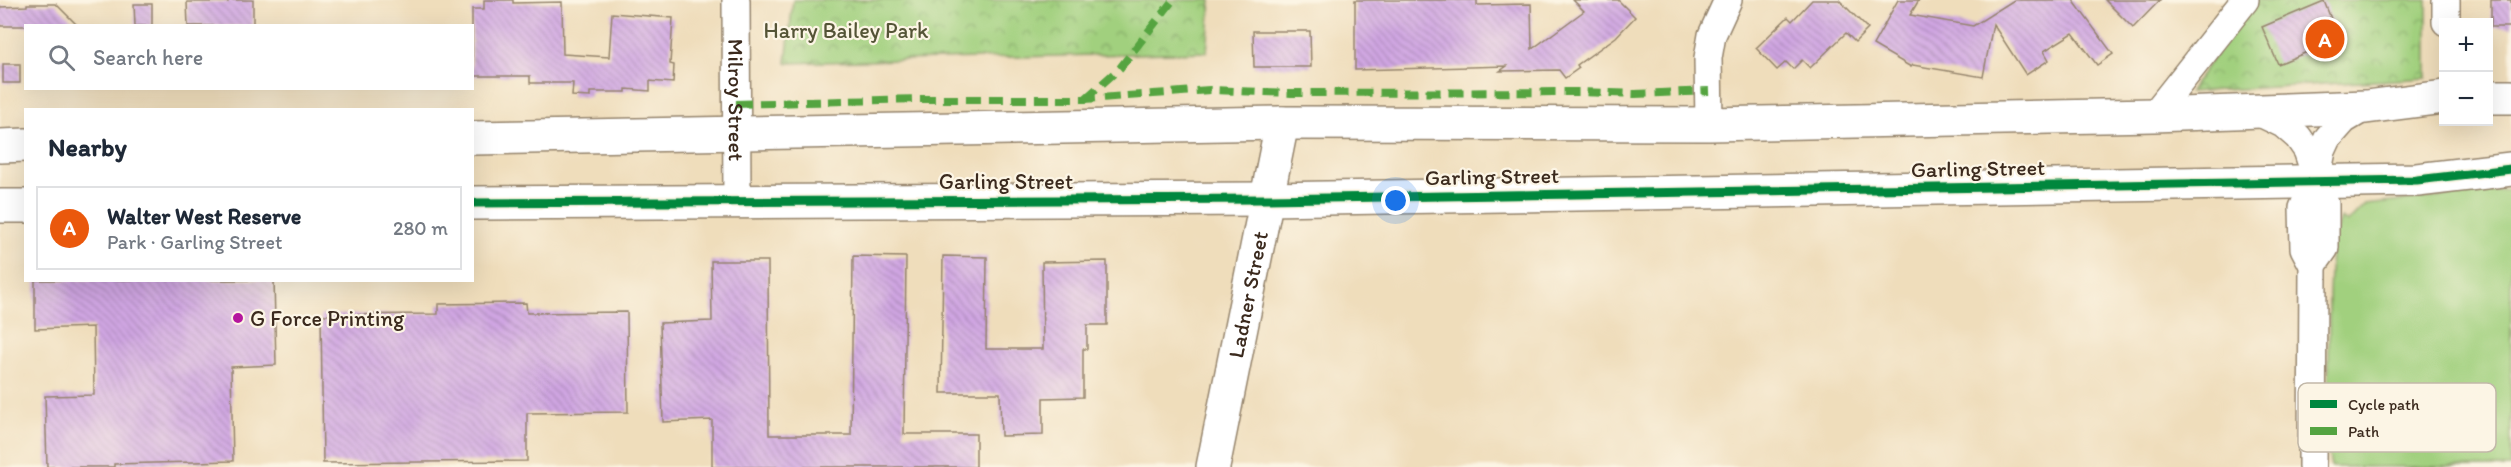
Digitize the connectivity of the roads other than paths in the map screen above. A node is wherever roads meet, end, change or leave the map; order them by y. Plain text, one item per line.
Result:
1 (736, 0) edge
2 (1728, 0) edge
3 (2245, 0) edge
4 (2446, 0) edge
5 (2446, 18) edge
6 (2493, 97) edge
7 (2511, 97) edge
8 (2439, 98) edge
9 (2366, 107) junction
10 (2256, 111) junction
11 (2154, 115) junction
12 (1282, 123) junction
13 (1710, 124) junction
14 (736, 134) junction
15 (474, 138) edge
16 (24, 145) edge
17 (0, 146) edge
18 (2511, 169) edge
19 (2316, 182) junction
20 (1268, 199) junction
21 (737, 201) junction
22 (474, 203) edge
23 (0, 206) edge
24 (24, 206) edge
25 (2312, 383) edge
26 (2312, 452) edge
27 (1213, 467) edge
28 (2312, 467) edge

1 - 14 street, Milroy Street
2 - 13 street
3 - 11 street
4 - 5 street
6 - 7 street
8 - 9 street
9 - 10 street
9 - 19 street
10 - 11 street
10 - 19 street
11 - 13 street
12 - 13 street
12 - 14 street
12 - 20 street, Ladner Street
14 - 15 street
14 - 21 street, Milroy Street
16 - 17 street
18 - 19 street, Garling Street
19 - 20 street, Garling Street
19 - 25 street
20 - 21 street, Garling Street
20 - 27 street, Ladner Street
21 - 22 street, Garling Street
23 - 24 street
26 - 28 street

